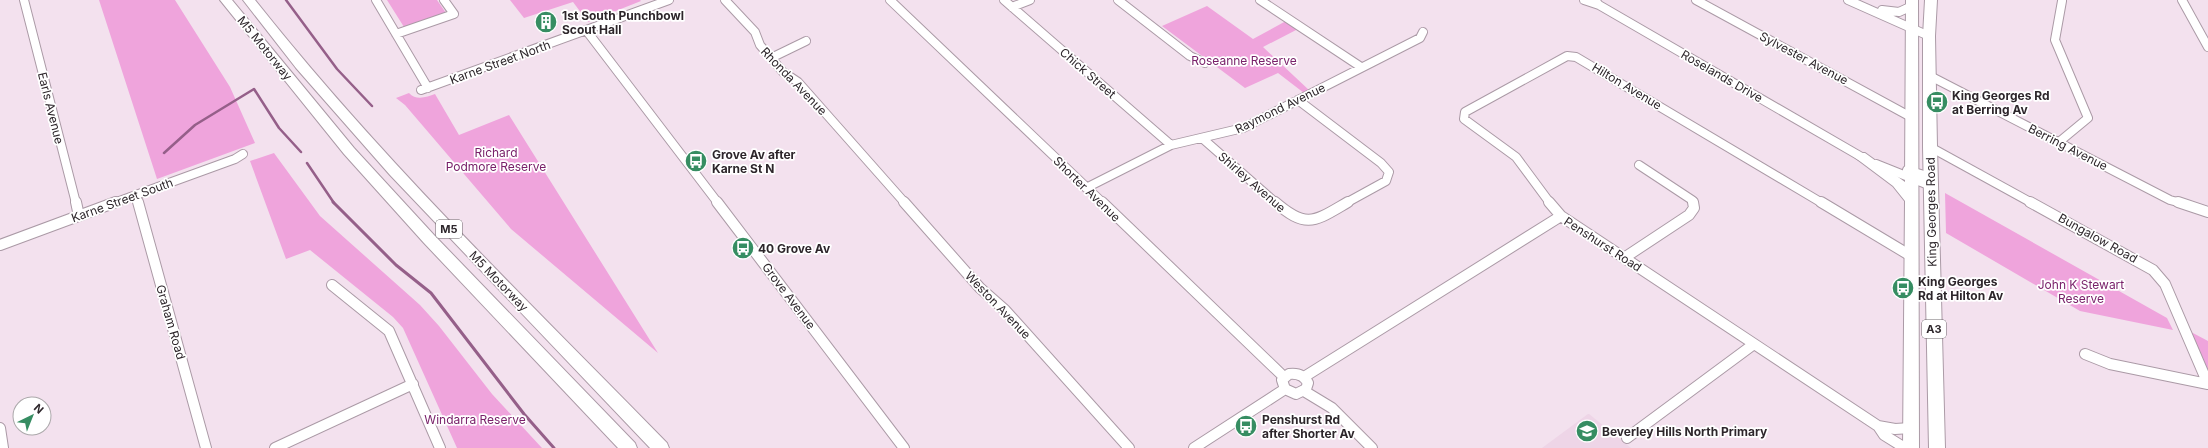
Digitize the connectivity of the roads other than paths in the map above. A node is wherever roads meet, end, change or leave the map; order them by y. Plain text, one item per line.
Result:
1 (24, 0) edge
2 (226, 0) edge
3 (249, 0) edge
4 (376, 0) edge
5 (444, 0) edge
6 (669, 0) edge
7 (725, 0) edge
8 (890, 0) edge
9 (1004, 0) edge
10 (1030, 0) edge
11 (1118, 0) edge
12 (1260, 0) edge
13 (1584, 0) edge
14 (1696, 0) edge
15 (1848, 0) edge
16 (1931, 0) edge
17 (2182, 0) edge
18 (2062, 1) dead end
19 (1597, 2) edge
20 (1912, 3) edge
21 (1859, 4) junction
22 (1012, 7) junction
23 (1911, 27) junction
24 (586, 30) junction
25 (1423, 32) dead end
26 (396, 34) junction
27 (1929, 36) junction
28 (806, 41) dead end
29 (2208, 47) edge
30 (771, 58) junction
31 (1205, 63) dead end
32 (1361, 67) junction
33 (1930, 76) junction
34 (1298, 100) junction
35 (1911, 117) junction
36 (1202, 138) junction
37 (2059, 142) junction
38 (1171, 145) junction
39 (1846, 146) junction
40 (1930, 146) junction
41 (243, 154) dead end
42 (1860, 156) junction
43 (867, 161) joint
44 (1639, 165) dead end
45 (1911, 175) junction
46 (1931, 182) junction
47 (1086, 188) junction
48 (136, 196) junction
49 (1910, 198) junction
50 (2208, 212) edge
51 (79, 216) junction
52 (1561, 216) junction
53 (0, 245) edge
54 (1911, 256) junction
55 (1624, 258) junction
56 (332, 285) dead end
57 (1754, 344) junction
58 (2085, 354) dead end
59 (1284, 377) junction
60 (1304, 377) junction
61 (412, 384) junction
62 (2208, 384) edge
63 (1285, 389) junction
64 (1304, 391) junction
65 (1878, 426) junction
66 (0, 428) edge
67 (1911, 428) junction
68 (1628, 438) dead end
69 (3, 448) edge
70 (206, 448) edge
71 (275, 448) edge
72 (440, 448) edge
73 (629, 448) edge
74 (661, 448) edge
75 (904, 448) edge
76 (1129, 448) edge
77 (1194, 448) edge
78 (1372, 448) edge
79 (1905, 448) edge
80 (1911, 448) edge
81 (1937, 448) edge

1 - 51 street, Earls Avenue
2 - 73 highway, M5 Motorway / M5
3 - 74 highway, M5 Motorway / M5
4 - 26 street
5 - 26 street
6 - 24 street, Karne Street North
7 - 30 street, Rhonda Avenue
8 - 47 street, Shorter Avenue
9 - 22 street, Chick Street
10 - 22 street
11 - 31 street
12 - 32 street
13 - 19 street, Roselands Drive
14 - 35 street, Sylvester Avenue
15 - 21 street
16 - 27 highway, King Georges Road / A3
17 - 29 street
18 - 37 street
19 - 39 street, Roselands Drive
20 - 21 street
20 - 23 highway, King Georges Road / A3
21 - 23 street
22 - 38 street, Chick Street
23 - 27 street
23 - 35 highway, King Georges Road / A3
24 - 26 street, Karne Street North
24 - 75 street, Grove Avenue
25 - 32 street, Raymond Avenue
27 - 33 highway, King Georges Road / A3
28 - 30 street
30 - 43 street, Rhonda Avenue
32 - 34 street, Raymond Avenue
33 - 37 street, Berring Avenue
33 - 40 highway, King Georges Road / A3
34 - 36 street, Raymond Avenue
34 - 36 street, Shirley Avenue
35 - 45 highway, King Georges Road / A3
36 - 38 street, Raymond Avenue
37 - 50 street, Berring Avenue
38 - 47 street, Raymond Avenue
39 - 42 street, Roselands Drive
39 - 45 street, Roselands Drive
40 - 46 highway, King Georges Road / A3
40 - 62 street, Bungalow Road
41 - 48 street, Karne Street South
42 - 45 street, Roselands Drive
42 - 49 highway
43 - 76 street, Weston Avenue
44 - 55 street
45 - 46 street, Roselands Drive
45 - 49 highway, King Georges Road / A3
46 - 81 highway, King Georges Road / A3
47 - 59 street, Shorter Avenue
48 - 51 street, Karne Street South
48 - 70 street, Graham Road
49 - 54 highway, King Georges Road / A3
51 - 53 street, Karne Street South
52 - 54 street, Hilton Avenue
52 - 55 street, Penshurst Road
52 - 60 street, Penshurst Road
54 - 67 highway, King Georges Road / A3
55 - 57 street, Penshurst Road
56 - 61 street
57 - 65 street, Penshurst Road
57 - 68 street
58 - 62 street
59 - 60 street
59 - 63 street
60 - 64 street
61 - 71 street
61 - 72 street
63 - 64 street
63 - 77 street
64 - 78 street
65 - 67 street, Penshurst Road
65 - 79 street, Penshurst Road
66 - 69 street
67 - 80 highway, King Georges Road / A3

